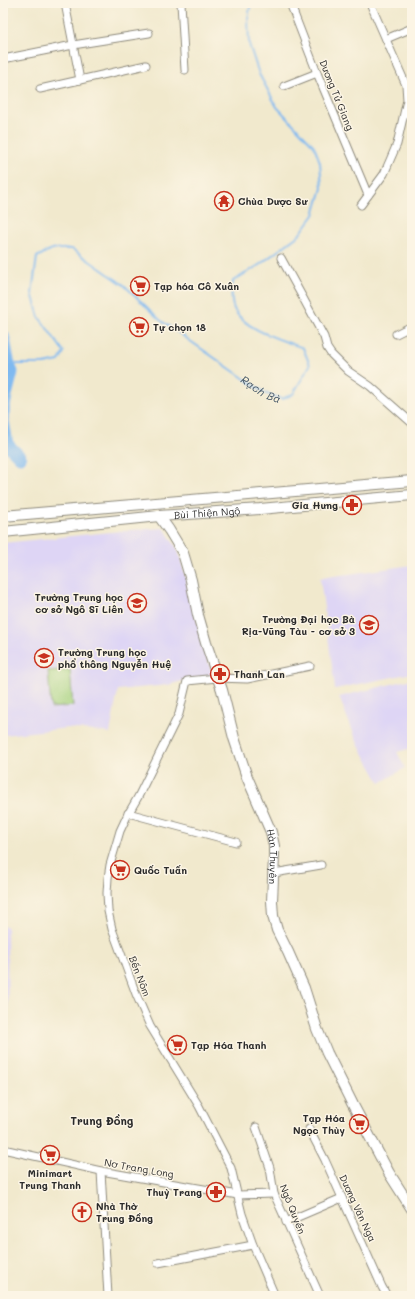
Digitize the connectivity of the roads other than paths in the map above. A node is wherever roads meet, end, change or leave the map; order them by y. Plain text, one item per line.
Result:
1 (65, 3) edge
2 (181, 3) edge
3 (290, 3) edge
4 (370, 3) edge
5 (412, 28) edge
6 (150, 33) dead end
7 (386, 40) junction
8 (73, 45) junction
9 (3, 58) edge
10 (146, 65) dead end
11 (185, 70) dead end
12 (317, 73) junction
13 (80, 80) junction
14 (409, 84) edge
15 (284, 86) dead end
16 (40, 89) dead end
17 (368, 195) junction
18 (361, 204) dead end
19 (281, 258) dead end
20 (412, 326) edge
21 (396, 334) dead end
22 (412, 423) edge
23 (412, 481) edge
24 (412, 495) edge
25 (194, 500) junction
26 (195, 514) junction
27 (3, 516) edge
28 (159, 516) junction
29 (3, 532) edge
30 (310, 666) dead end
31 (217, 678) junction
32 (128, 813) junction
33 (236, 842) dead end
34 (321, 865) dead end
35 (274, 873) junction
36 (256, 1127) dead end
37 (309, 1130) dead end
38 (3, 1149) edge
39 (100, 1171) junction
40 (274, 1194) junction
41 (238, 1195) junction
42 (342, 1198) junction
43 (412, 1209) edge
44 (286, 1222) junction
45 (253, 1244) junction
46 (158, 1263) dead end
47 (108, 1296) edge
48 (275, 1296) edge
49 (320, 1296) edge
50 (387, 1296) edge

1 - 8 street
2 - 11 street
3 - 12 street, Dương Tử Giang
4 - 7 street
5 - 7 street
6 - 8 street
7 - 14 street
8 - 9 street
8 - 13 street
10 - 13 street
12 - 15 street
12 - 17 street, Dương Tử Giang
13 - 16 street
14 - 17 street
17 - 18 street
19 - 22 street
20 - 21 street
23 - 25 main road, Bùi Thiện Ngộ
24 - 26 main road, Bùi Thiện Ngộ
25 - 26 main road
25 - 27 main road, Bùi Thiện Ngộ
26 - 28 main road, Bùi Thiện Ngộ
28 - 29 main road, Bùi Thiện Ngộ
28 - 31 main road, Hàn Thuyên
30 - 31 street
31 - 32 street, Bến Nôm
31 - 35 main road, Hàn Thuyên
32 - 33 street
32 - 41 street, Bến Nôm
34 - 35 street
35 - 43 main road, Hàn Thuyên
36 - 40 street, Ngô Quyền
37 - 42 street, Dương Vân Nga
38 - 39 street, Nơ Trang Long
39 - 41 street, Nơ Trang Long
39 - 47 street
40 - 41 street, Nơ Trang Long
40 - 44 street, Ngô Quyền
41 - 45 street, Bến Nôm
42 - 44 street
42 - 50 street, Dương Vân Nga
44 - 49 street, Ngô Quyền
45 - 46 street
45 - 48 street, Bến Nôm

